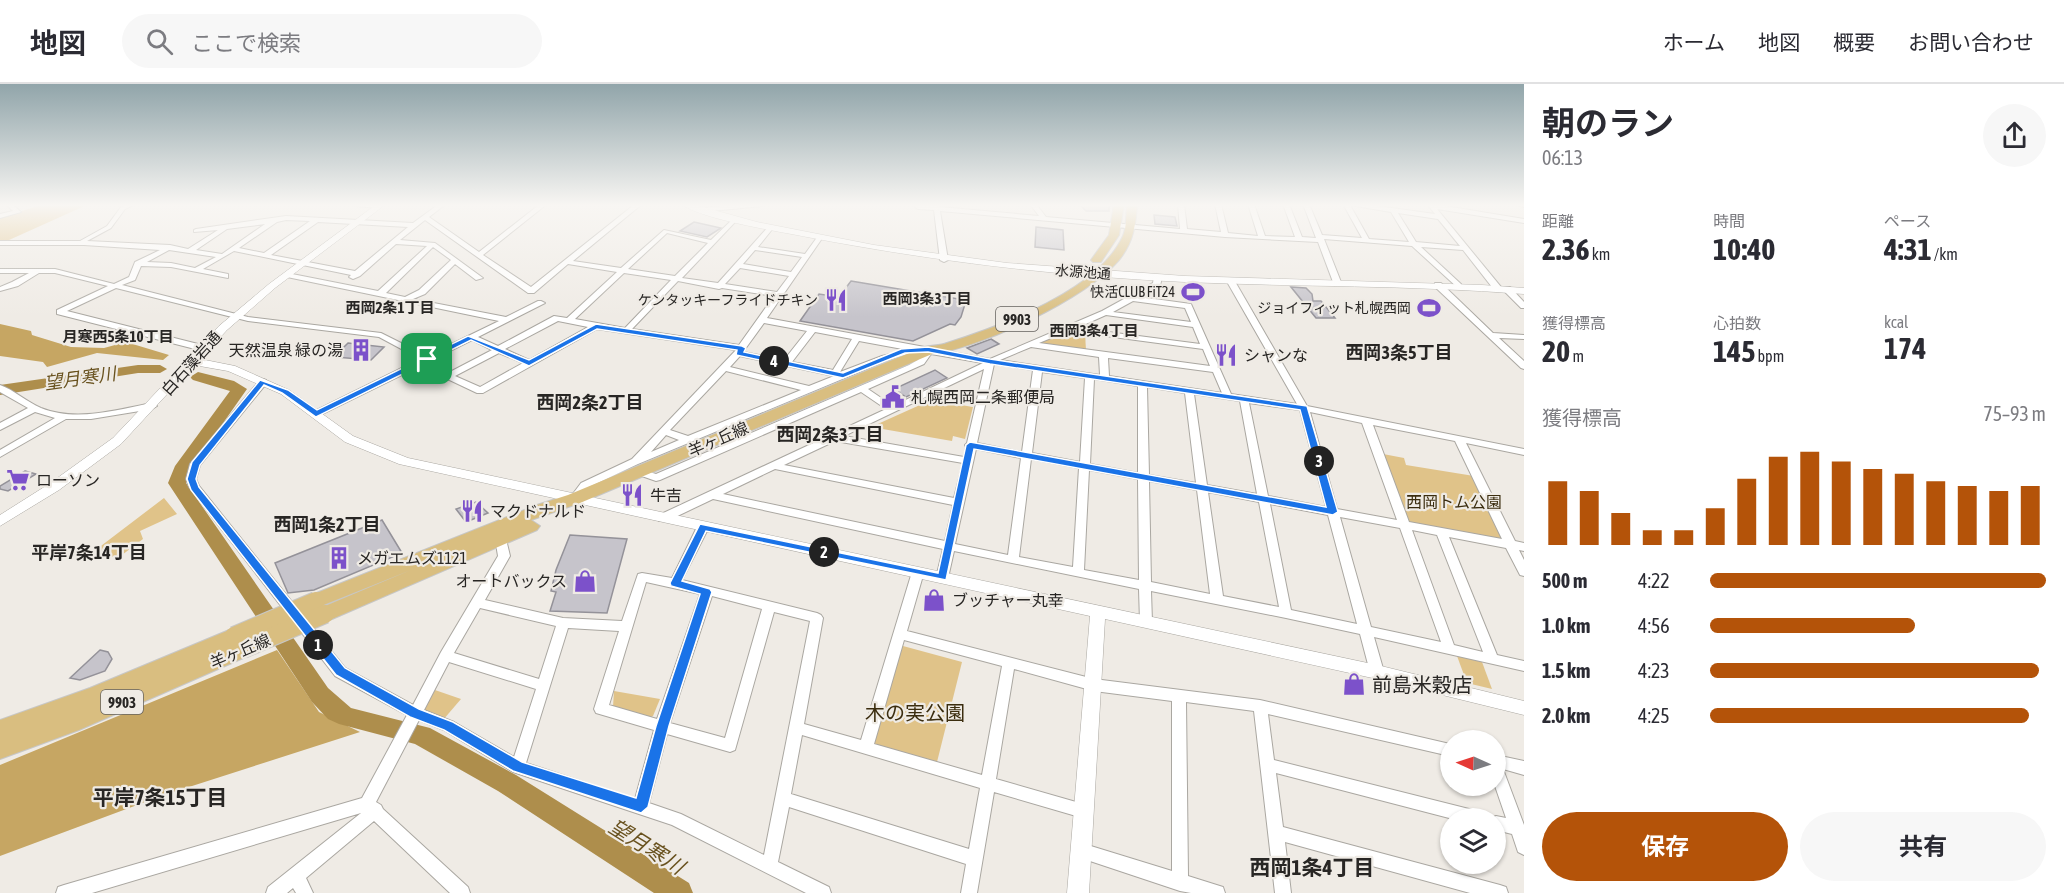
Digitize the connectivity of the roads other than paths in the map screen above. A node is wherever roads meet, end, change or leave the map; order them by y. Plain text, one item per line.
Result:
1 (51, 242) edge
2 (93, 242) edge
3 (204, 242) edge
4 (243, 242) edge
5 (285, 242) edge
6 (332, 242) edge
7 (394, 242) joint
8 (460, 242) edge
9 (496, 242) edge
10 (592, 242) edge
11 (654, 242) edge
12 (711, 242) edge
13 (758, 242) edge
14 (817, 242) edge
15 (846, 242) edge
16 (941, 242) edge
17 (1110, 242) edge
18 (1125, 242) edge
19 (1321, 242) edge
20 (1387, 242) edge
21 (1460, 242) edge
22 (0, 243) edge
23 (433, 244) junction
24 (1414, 244) junction
25 (170, 247) junction
26 (753, 248) junction
27 (1465, 248) junction
28 (233, 249) junction
29 (191, 250) junction
30 (266, 255) junction
31 (479, 255) junction
32 (223, 256) junction
33 (807, 256) junction
34 (455, 260) junction
35 (944, 260) junction
36 (567, 262) junction
37 (303, 263) junction
38 (138, 264) junction
39 (737, 266) junction
40 (196, 270) junction
41 (0, 271) edge
42 (36, 271) junction
43 (621, 272) junction
44 (1084, 272) junction
45 (1099, 273) junction
46 (357, 274) junction
47 (287, 275) junction
48 (794, 275) junction
49 (225, 276) dead end
50 (1158, 277) junction
51 (479, 278) dead end
52 (350, 280) dead end
53 (675, 280) junction
54 (1230, 280) junction
55 (1337, 282) junction
56 (1438, 285) junction
57 (115, 286) junction
58 (719, 286) junction
59 (1458, 286) junction
60 (0, 289) edge
61 (1502, 289) junction
62 (1524, 291) edge
63 (381, 293) junction
64 (780, 295) junction
65 (1131, 298) junction
66 (406, 299) junction
67 (541, 303) dead end
68 (1524, 306) edge
69 (1105, 313) junction
70 (237, 316) junction
71 (507, 320) junction
72 (763, 320) junction
73 (568, 321) junction
74 (596, 326) junction
75 (1197, 326) junction
76 (813, 329) junction
77 (1069, 329) junction
78 (626, 331) junction
79 (1491, 334) junction
80 (471, 337) junction
81 (857, 337) junction
82 (1524, 338) edge
83 (1029, 345) junction
84 (1206, 347) junction
85 (203, 348) junction
86 (499, 350) junction
87 (928, 350) junction
88 (740, 351) junction
89 (1104, 354) junction
90 (423, 360) junction
91 (191, 361) junction
92 (990, 362) junction
93 (529, 363) junction
94 (786, 363) junction
95 (1524, 366) edge
96 (724, 368) junction
97 (1038, 369) junction
98 (1217, 370) junction
99 (840, 374) junction
100 (449, 376) junction
101 (1090, 376) junction
102 (1106, 379) junction
103 (263, 382) junction
104 (1142, 384) junction
105 (809, 389) junction
106 (862, 389) junction
107 (1189, 390) junction
108 (4, 393) edge
109 (1228, 397) junction
110 (1244, 399) junction
111 (152, 406) junction
112 (35, 408) junction
113 (1304, 408) junction
114 (893, 410) junction
115 (316, 414) junction
116 (63, 417) junction
117 (1367, 422) junction
118 (0, 427) edge
119 (663, 431) junction
120 (835, 438) junction
121 (688, 440) junction
122 (1459, 440) junction
123 (970, 445) junction
124 (1523, 453) edge
125 (0, 454) edge
126 (1027, 455) junction
127 (966, 460) junction
128 (772, 466) junction
129 (1084, 466) junction
130 (637, 467) junction
131 (1143, 476) junction
132 (1202, 488) junction
133 (712, 495) junction
134 (574, 500) junction
135 (1265, 500) junction
136 (957, 502) junction
137 (1333, 512) junction
138 (663, 518) junction
139 (0, 521) edge
140 (1404, 525) junction
141 (703, 527) junction
142 (1441, 531) junction
143 (501, 538) junction
144 (1511, 545) junction
145 (949, 546) junction
146 (1524, 547) edge
147 (1013, 560) junction
148 (918, 572) junction
149 (1524, 572) edge
150 (1078, 573) junction
151 (942, 578) junction
152 (675, 583) junction
153 (1145, 586) junction
154 (706, 592) junction
155 (1217, 599) junction
156 (478, 603) junction
157 (769, 607) junction
158 (320, 608) junction
159 (1098, 612) junction
160 (1286, 613) junction
161 (1146, 622) junction
162 (563, 623) junction
163 (625, 626) junction
164 (1365, 630) junction
165 (899, 634) junction
166 (238, 643) junction
167 (1449, 648) junction
168 (446, 656) junction
169 (1492, 658) junction
170 (1009, 663) junction
171 (1524, 666) edge
172 (1377, 672) junction
173 (543, 685) junction
174 (1094, 685) junction
175 (1179, 695) junction
176 (1260, 706) junction
177 (1524, 708) edge
178 (414, 716) junction
179 (662, 726) junction
180 (798, 728) junction
181 (0, 730) edge
182 (866, 747) junction
183 (1440, 748) edge
184 (0, 749) edge
185 (1506, 764) edge
186 (1268, 765) junction
187 (518, 767) junction
188 (1524, 768) edge
189 (987, 784) junction
190 (1506, 796) edge
191 (783, 798) junction
192 (371, 807) junction
193 (641, 807) junction
194 (1440, 809) edge
195 (1083, 812) junction
196 (1506, 825) edge
197 (1517, 828) junction
198 (1275, 832) junction
199 (1524, 847) edge
200 (1080, 851) junction
201 (975, 859) junction
202 (770, 864) junction
203 (296, 876) junction
204 (1180, 883) junction
205 (64, 893) edge
206 (274, 893) edge
207 (305, 893) edge
208 (462, 893) edge
209 (823, 893) edge
210 (969, 893) edge
211 (1078, 893) edge
212 (1217, 893) edge
213 (1283, 893) edge
214 (1500, 893) edge

1 - 22 street
2 - 25 street
3 - 29 street
4 - 28 street
5 - 30 street
6 - 37 street, 白石藻岩通
7 - 23 street
7 - 46 street
8 - 31 street
9 - 31 street
10 - 36 street
11 - 43 street
12 - 53 street
13 - 26 street
14 - 33 street
15 - 35 street, 水源池通
16 - 35 street
17 - 44 main road, 羊ヶ丘線 / 9903
18 - 45 main road, 羊ヶ丘線 / 9903
19 - 55 street
20 - 24 street
21 - 27 street
23 - 34 street
23 - 63 street
24 - 27 street
24 - 59 street
25 - 29 street
25 - 38 street
26 - 33 street
26 - 39 street
27 - 61 street
28 - 30 street
28 - 32 street
29 - 32 street
30 - 37 street
31 - 36 street
32 - 40 street
33 - 48 street
34 - 51 street
34 - 66 street
35 - 44 street, 水源池通
36 - 43 street
37 - 46 street
37 - 47 street, 白石藻岩通
38 - 40 street
38 - 57 street
39 - 48 street
39 - 58 street
40 - 49 street
41 - 42 street
42 - 57 street
42 - 60 street
43 - 53 street
43 - 73 street
44 - 45 street, 水源池通
44 - 87 main road, 羊ヶ丘線 / 9903
45 - 50 street, 水源池通
45 - 87 main road, 羊ヶ丘線 / 9903
46 - 52 street
47 - 63 street
47 - 70 street, 白石藻岩通
48 - 64 street
50 - 54 street, 水源池通
50 - 65 street
53 - 58 street
53 - 78 street
54 - 55 street, 水源池通
54 - 113 street
55 - 56 street, 水源池通
56 - 59 street, 水源池通
56 - 79 street
57 - 70 street
57 - 85 street
58 - 64 street
59 - 61 street, 水源池通
61 - 62 street, 水源池通
61 - 68 street
63 - 66 street
64 - 72 street
65 - 69 street
65 - 75 street
66 - 71 street
67 - 71 street
69 - 75 street
69 - 77 street
70 - 85 street, 白石藻岩通
70 - 90 street
71 - 80 street
72 - 76 street
72 - 88 street
73 - 74 street
73 - 86 street
74 - 78 street
74 - 93 street
75 - 84 street
76 - 81 street
76 - 94 street
77 - 83 street
77 - 84 street
78 - 88 street
79 - 82 street
79 - 95 street
80 - 86 street
80 - 90 street
81 - 87 street
81 - 99 street
83 - 89 street
83 - 92 street
84 - 98 street
85 - 91 street, 白石藻岩通
86 - 93 street
86 - 100 street
87 - 92 street
87 - 99 street
87 - 106 street
87 - 130 main road, 羊ヶ丘線 / 9903
88 - 94 street
88 - 96 street
89 - 98 street
89 - 102 street
90 - 100 street
90 - 115 street
91 - 103 street
91 - 111 street, 白石藻岩通
92 - 97 street
92 - 114 street
92 - 123 street
93 - 100 street
94 - 99 street
96 - 105 street
96 - 119 street
97 - 101 street
97 - 126 street
98 - 109 street
99 - 105 street
101 - 102 street
101 - 129 street
102 - 104 street
103 - 115 street
103 - 178 street
104 - 107 street
104 - 131 street
105 - 121 street
106 - 114 street
106 - 130 street
107 - 109 street
107 - 132 street
108 - 112 street
109 - 110 street
110 - 113 street
110 - 135 street
111 - 116 street
111 - 139 street, 白石藻岩通
112 - 116 street
112 - 118 street
113 - 117 street
113 - 137 street
114 - 120 street
115 - 134 street
116 - 125 street
117 - 122 street
117 - 140 street
119 - 121 street
119 - 130 street
120 - 127 street
120 - 128 street
121 - 130 street
122 - 124 street
122 - 144 street
123 - 126 street
123 - 127 street
126 - 129 street
126 - 147 street
127 - 136 street
128 - 133 street
128 - 136 street
129 - 131 street
129 - 150 street
130 - 134 main road, 羊ヶ丘線 / 9903
131 - 132 street
131 - 153 street
132 - 135 street
132 - 155 street
133 - 138 street
133 - 145 street
134 - 138 street
134 - 143 main road, 羊ヶ丘線 / 9903
134 - 158 main road, 羊ヶ丘線 / 9903
135 - 137 street
135 - 160 street
136 - 145 street
137 - 140 street
137 - 164 street
138 - 141 street
140 - 142 street
140 - 167 street
141 - 148 street
141 - 152 street
142 - 144 street
142 - 169 street
143 - 156 street
143 - 158 main road, 羊ヶ丘線 / 9903
144 - 146 street
144 - 149 street
145 - 147 street
145 - 151 street
147 - 150 street
148 - 151 street
148 - 165 street
150 - 153 street
151 - 159 street
152 - 154 street
152 - 163 street
153 - 155 street
153 - 161 street
154 - 157 street
154 - 179 street
155 - 160 street
156 - 162 street
156 - 168 street
157 - 179 street
157 - 180 street
158 - 166 main road, 羊ヶ丘線 / 9903, bridge
159 - 161 street
159 - 174 street
160 - 164 street
161 - 172 street
162 - 163 street
162 - 173 street
163 - 179 street
164 - 167 street
164 - 172 street
165 - 170 street
165 - 182 street
166 - 181 main road, 羊ヶ丘線 / 9903
166 - 184 main road, 羊ヶ丘線 / 9903
167 - 169 street
168 - 173 street
168 - 178 street
169 - 171 street
170 - 174 street
170 - 189 street
172 - 177 street
173 - 187 street
174 - 175 street
174 - 195 street
175 - 176 street
175 - 204 street
176 - 183 street
176 - 186 street
178 - 187 street
178 - 192 street
179 - 193 street
180 - 182 street
180 - 191 street
182 - 189 street
185 - 188 street
186 - 194 street
186 - 198 street
187 - 193 street
189 - 195 street
189 - 201 street
190 - 197 street
191 - 201 street
191 - 202 street
192 - 203 street
192 - 205 street
192 - 208 street
193 - 202 street
195 - 200 street
196 - 197 street
197 - 199 street
198 - 213 street
198 - 214 street
200 - 204 street
200 - 211 street
201 - 210 street
202 - 209 street
203 - 206 street
203 - 207 street
204 - 212 street

